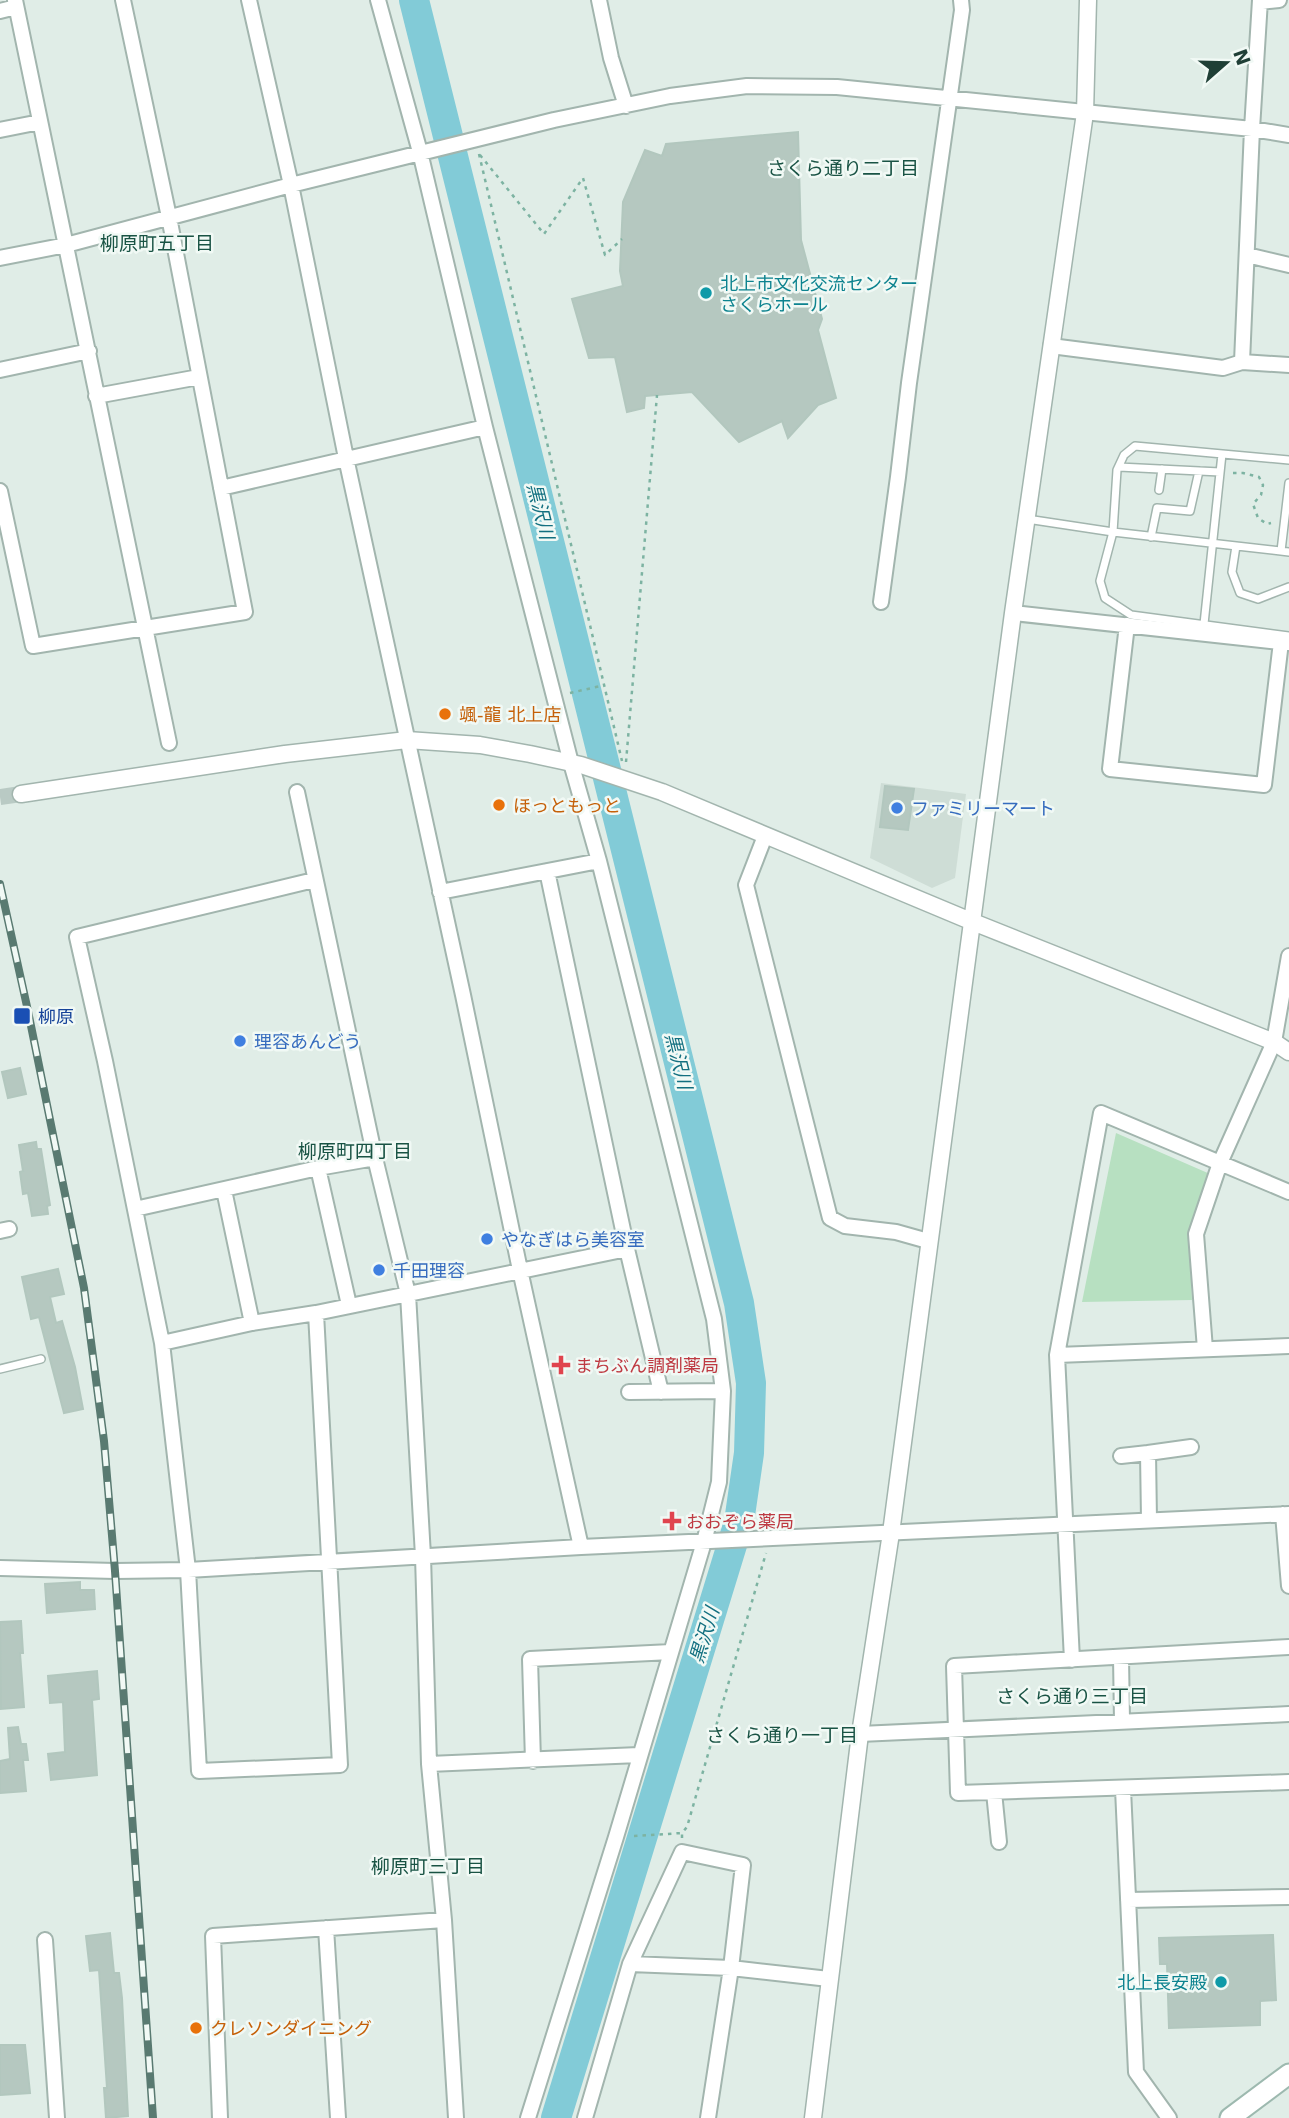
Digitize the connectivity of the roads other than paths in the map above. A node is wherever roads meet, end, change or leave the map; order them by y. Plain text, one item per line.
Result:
1 (123, 0) edge
2 (249, 0) edge
3 (379, 0) edge
4 (599, 0) edge
5 (961, 0) edge
6 (1087, 0) edge
7 (1279, 0) edge
8 (1260, 1) edge
9 (15, 4) edge
10 (0, 11) edge
11 (950, 99) junction
12 (626, 106) junction
13 (1084, 113) junction
14 (40, 122) junction
15 (1252, 129) junction
16 (0, 130) edge
17 (1289, 135) edge
18 (424, 152) junction
19 (291, 185) junction
20 (169, 217) junction
21 (66, 245) junction
22 (1247, 255) junction
23 (0, 258) edge
24 (1289, 265) edge
25 (1051, 346) junction
26 (89, 351) junction
27 (1242, 362) junction
28 (1289, 365) edge
29 (0, 370) edge
30 (199, 377) junction
31 (96, 396) junction
32 (485, 427) junction
33 (1223, 454) junction
34 (346, 458) junction
35 (1289, 460) edge
36 (1119, 467) junction
37 (1162, 469) junction
38 (1199, 471) junction
39 (1220, 472) junction
40 (1289, 483) edge
41 (221, 488) junction
42 (1159, 490) dead end
43 (0, 491) edge
44 (1288, 506) edge
45 (1026, 519) junction
46 (1113, 532) junction
47 (1152, 537) junction
48 (1213, 544) junction
49 (1237, 546) junction
50 (1285, 552) edge
51 (1289, 587) edge
52 (881, 602) dead end
53 (1013, 613) junction
54 (1203, 624) junction
55 (1127, 625) junction
56 (145, 628) junction
57 (1286, 640) edge
58 (407, 740) junction
59 (169, 743) dead end
60 (576, 764) junction
61 (297, 792) dead end
62 (21, 794) tunnel mouth
63 (765, 836) junction
64 (599, 861) junction
65 (547, 871) junction
66 (314, 880) junction
67 (440, 891) junction
68 (973, 922) junction
69 (1289, 956) edge
70 (1274, 1042) junction
71 (1289, 1052) edge
72 (375, 1158) junction
73 (1220, 1163) junction
74 (318, 1168) junction
75 (224, 1190) junction
76 (1289, 1192) edge
77 (135, 1209) junction
78 (928, 1241) junction
79 (627, 1249) junction
80 (520, 1270) junction
81 (408, 1294) junction
82 (349, 1305) junction
83 (316, 1313) junction
84 (252, 1323) junction
85 (162, 1343) junction
86 (1289, 1346) edge
87 (1205, 1349) junction
88 (1057, 1355) junction
89 (41, 1359) dead end
90 (0, 1370) edge
91 (723, 1391) junction
92 (629, 1392) dead end
93 (661, 1392) junction
94 (1191, 1447) dead end
95 (1148, 1452) junction
96 (1121, 1456) dead end
97 (1286, 1514) edge
98 (1149, 1520) junction
99 (1066, 1523) junction
100 (891, 1533) junction
101 (709, 1542) junction
102 (581, 1547) junction
103 (423, 1556) junction
104 (328, 1562) junction
105 (0, 1567) edge
106 (188, 1570) junction
107 (1289, 1582) edge
108 (1289, 1647) edge
109 (671, 1652) junction
110 (1121, 1657) junction
111 (1073, 1660) junction
112 (1289, 1714) edge
113 (1122, 1721) junction
114 (956, 1728) junction
115 (860, 1734) junction
116 (639, 1755) junction
117 (533, 1760) junction
118 (429, 1764) junction
119 (1289, 1782) edge
120 (1123, 1789) junction
121 (994, 1792) junction
122 (999, 1842) dead end
123 (1289, 1897) edge
124 (1128, 1900) junction
125 (444, 1920) junction
126 (326, 1928) junction
127 (45, 1940) dead end
128 (630, 1964) junction
129 (730, 1968) junction
130 (830, 1979) junction
131 (1289, 2074) edge
132 (57, 2118) edge
133 (220, 2118) edge
134 (338, 2118) edge
135 (456, 2118) edge
136 (528, 2118) edge
137 (585, 2118) edge
138 (708, 2118) edge
139 (813, 2118) edge
140 (1169, 2118) edge
141 (1230, 2118) edge

1 - 20 street
2 - 19 street
3 - 18 street
4 - 12 street
5 - 11 street
6 - 13 street
7 - 8 street
8 - 15 street
9 - 10 street
9 - 14 street
11 - 12 street
11 - 13 street
11 - 52 street
12 - 18 street
13 - 15 street
13 - 25 street
14 - 16 street
14 - 21 street
15 - 17 street
15 - 22 street
18 - 19 street
18 - 32 street
19 - 20 street
19 - 34 street
20 - 21 street
20 - 30 street
21 - 23 street
21 - 26 street
22 - 24 street
22 - 27 street
25 - 27 street
25 - 45 street
26 - 29 street
26 - 31 street
27 - 28 street
30 - 31 street
30 - 41 street
31 - 56 street
32 - 34 street
32 - 60 street
33 - 35 lane
33 - 36 lane
33 - 39 lane
34 - 41 street
34 - 58 street
36 - 37 lane
36 - 46 lane
37 - 38 lane
37 - 42 lane
38 - 39 lane
38 - 47 lane
39 - 48 lane
40 - 44 lane
41 - 56 street
43 - 56 street
44 - 50 lane
45 - 46 lane
45 - 53 street
46 - 47 lane
46 - 54 lane
47 - 48 lane
48 - 49 lane
48 - 54 lane
49 - 50 lane
49 - 51 lane
53 - 55 street
53 - 68 street
54 - 57 lane
55 - 57 street
55 - 57 street
56 - 59 street
58 - 60 street
58 - 62 street
58 - 67 street
60 - 63 street
60 - 64 street
61 - 66 street
63 - 68 street
63 - 78 street
64 - 65 street
64 - 91 street
65 - 67 street
65 - 79 street
66 - 72 street
66 - 77 street
67 - 80 street
68 - 70 street
68 - 78 street
69 - 70 street
70 - 71 street
70 - 73 street
72 - 74 street
72 - 81 street
73 - 76 street
73 - 87 street
73 - 88 street
74 - 75 street
74 - 82 street
75 - 77 street
75 - 84 street
77 - 85 street
78 - 100 street
79 - 80 street
79 - 93 street
80 - 81 street
80 - 102 street
81 - 82 street
81 - 103 street
82 - 83 street
83 - 84 street
83 - 104 street
84 - 85 street
85 - 106 street
86 - 87 street
87 - 88 street
88 - 99 street
89 - 90 lane
91 - 93 street
91 - 101 street
92 - 93 street
94 - 95 street
95 - 96 street
95 - 98 street
97 - 98 street
97 - 107 street
98 - 99 street
99 - 100 street
99 - 111 street
100 - 101 street
100 - 115 street
101 - 102 street
101 - 109 street
102 - 103 street
103 - 104 street
103 - 118 street
104 - 106 street
104 - 106 street
105 - 106 street
108 - 110 street
109 - 116 street
109 - 117 street
110 - 111 street
110 - 113 street
111 - 114 street
112 - 113 street
113 - 114 street
114 - 115 street
114 - 121 street
115 - 130 street
116 - 117 street
116 - 136 street
117 - 118 street
118 - 125 street
119 - 120 street
120 - 121 street
120 - 124 street
121 - 122 street
123 - 124 street
124 - 140 street
125 - 126 street
125 - 135 street
126 - 133 street
126 - 134 street
127 - 132 street
128 - 129 street
128 - 129 street
128 - 137 street
129 - 130 street
129 - 138 street
130 - 139 street
131 - 141 main road

